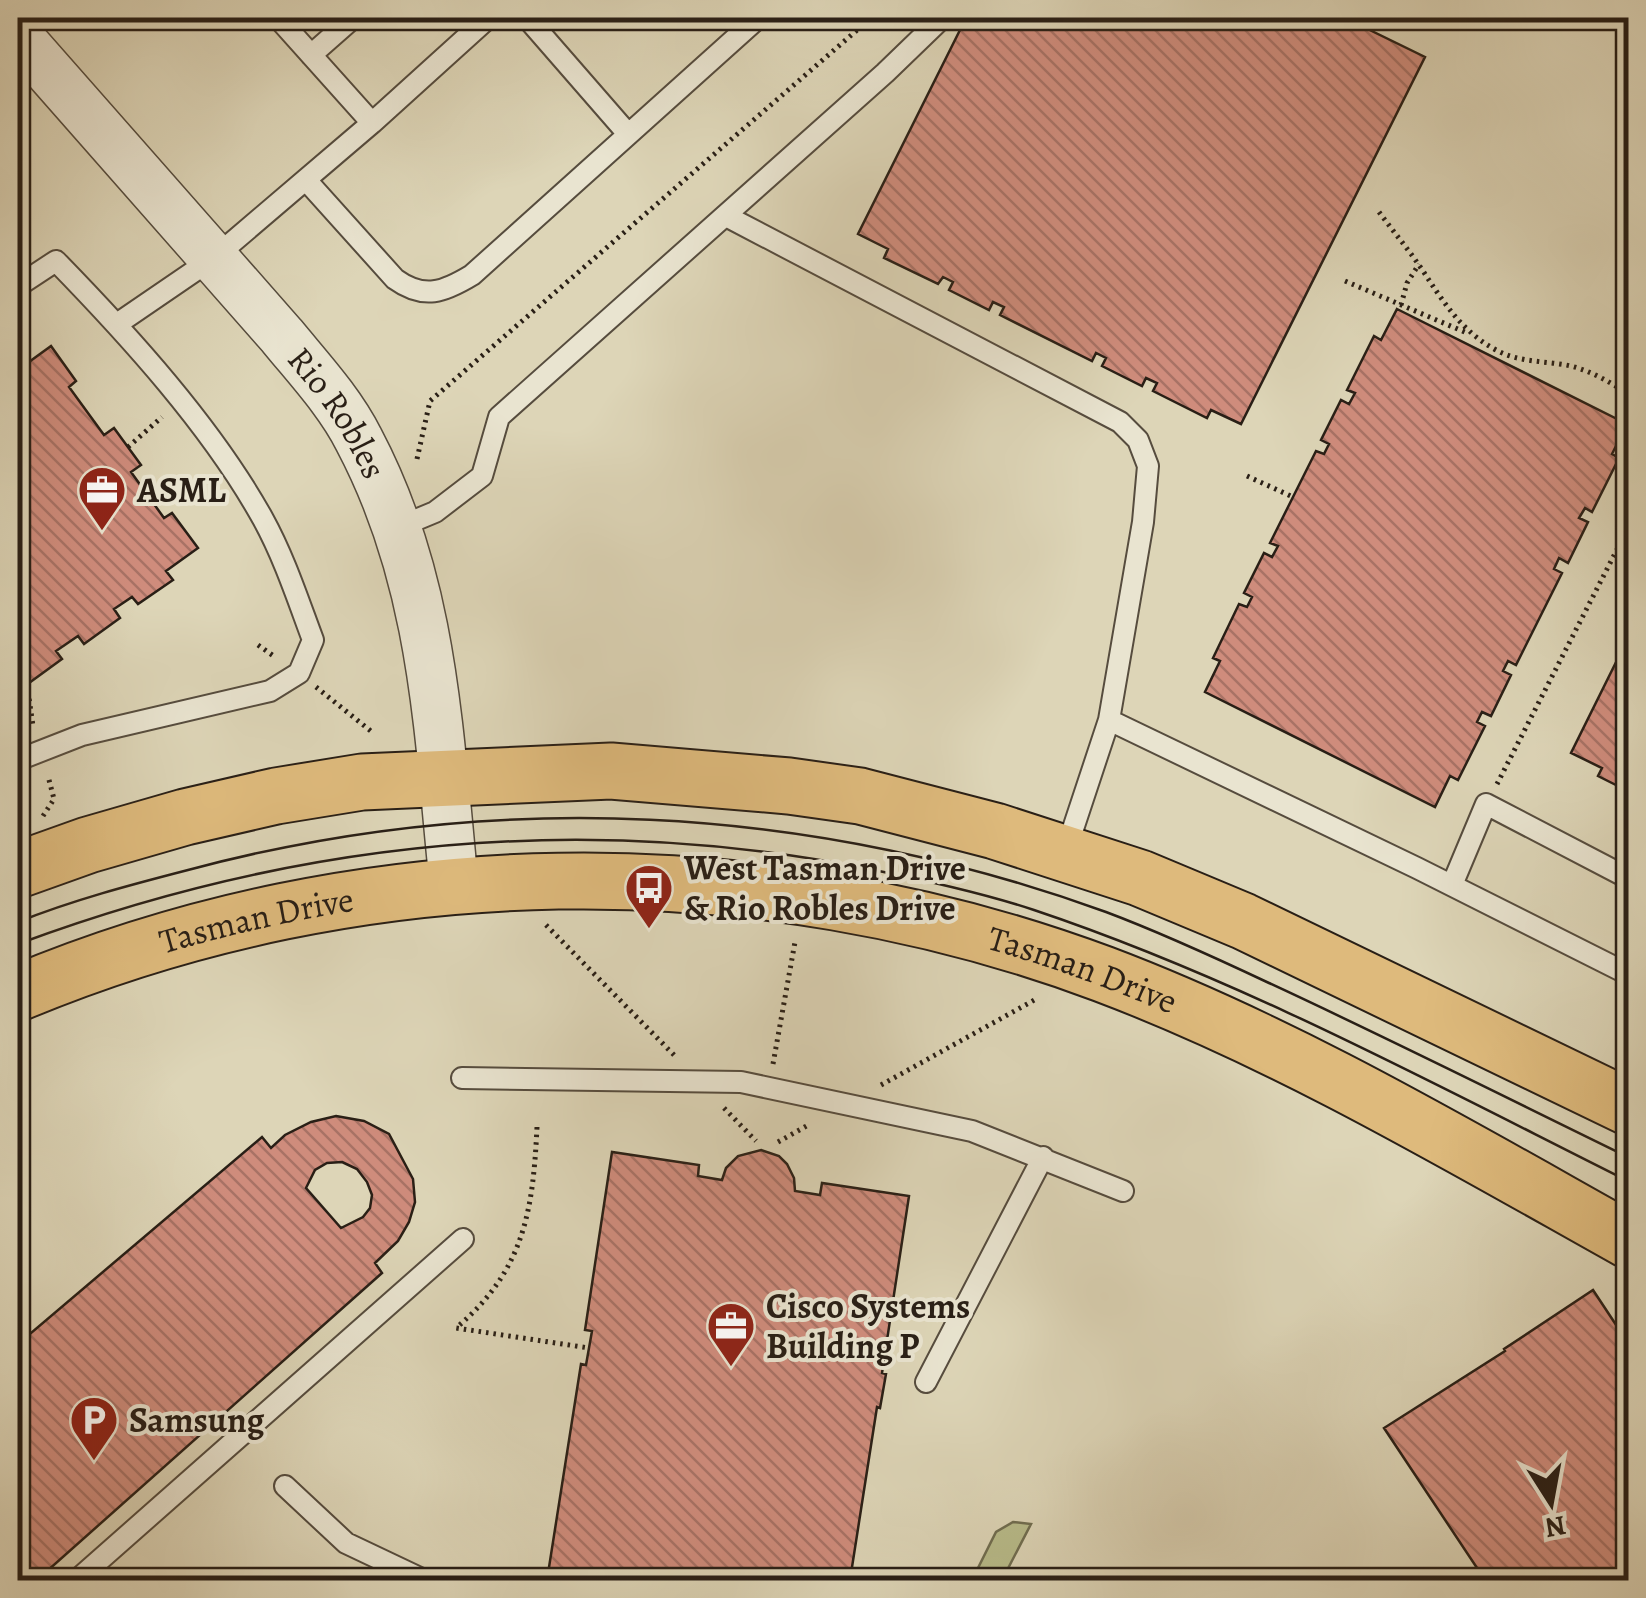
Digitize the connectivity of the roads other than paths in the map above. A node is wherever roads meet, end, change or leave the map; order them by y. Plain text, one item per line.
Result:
1 (278, 18) edge
2 (354, 18) edge
3 (488, 18) edge
4 (526, 18) edge
5 (758, 18) edge
6 (942, 18) edge
7 (18, 36) edge
8 (311, 55) junction
9 (372, 123) junction
10 (628, 134) junction
11 (306, 180) junction
12 (726, 216) junction
13 (216, 257) junction
14 (18, 286) edge
15 (117, 324) junction
16 (399, 527) junction
17 (1110, 720) junction
18 (18, 760) edge
19 (443, 777) junction
20 (27, 848) edge
21 (1066, 852) junction
22 (1628, 878) edge
23 (454, 885) junction
24 (1452, 885) junction
25 (1628, 974) edge
26 (18, 993) edge
27 (462, 1078) dead end
28 (1628, 1107) edge
29 (1043, 1158) junction
30 (1122, 1191) dead end
31 (462, 1239) dead end
32 (1628, 1240) edge
33 (926, 1382) dead end
34 (285, 1486) dead end
35 (77, 1580) edge
36 (424, 1580) edge

1 - 8 lane
2 - 8 lane
3 - 9 lane
4 - 10 lane
5 - 10 lane
6 - 12 lane
7 - 13 street, Rio Robles
8 - 9 lane
9 - 11 lane
10 - 11 lane
11 - 13 lane
12 - 16 lane
12 - 17 lane
13 - 15 lane
13 - 16 street, Rio Robles
14 - 15 lane
15 - 18 lane
16 - 19 street, Rio Robles
17 - 21 lane
17 - 24 lane
19 - 20 main road
19 - 21 main road
19 - 23 street, Rio Robles
21 - 28 main road
22 - 24 lane
23 - 26 main road, Tasman Drive
23 - 32 main road, Tasman Drive
24 - 25 lane
27 - 29 lane
29 - 30 lane
29 - 33 lane
31 - 35 lane
34 - 36 lane

